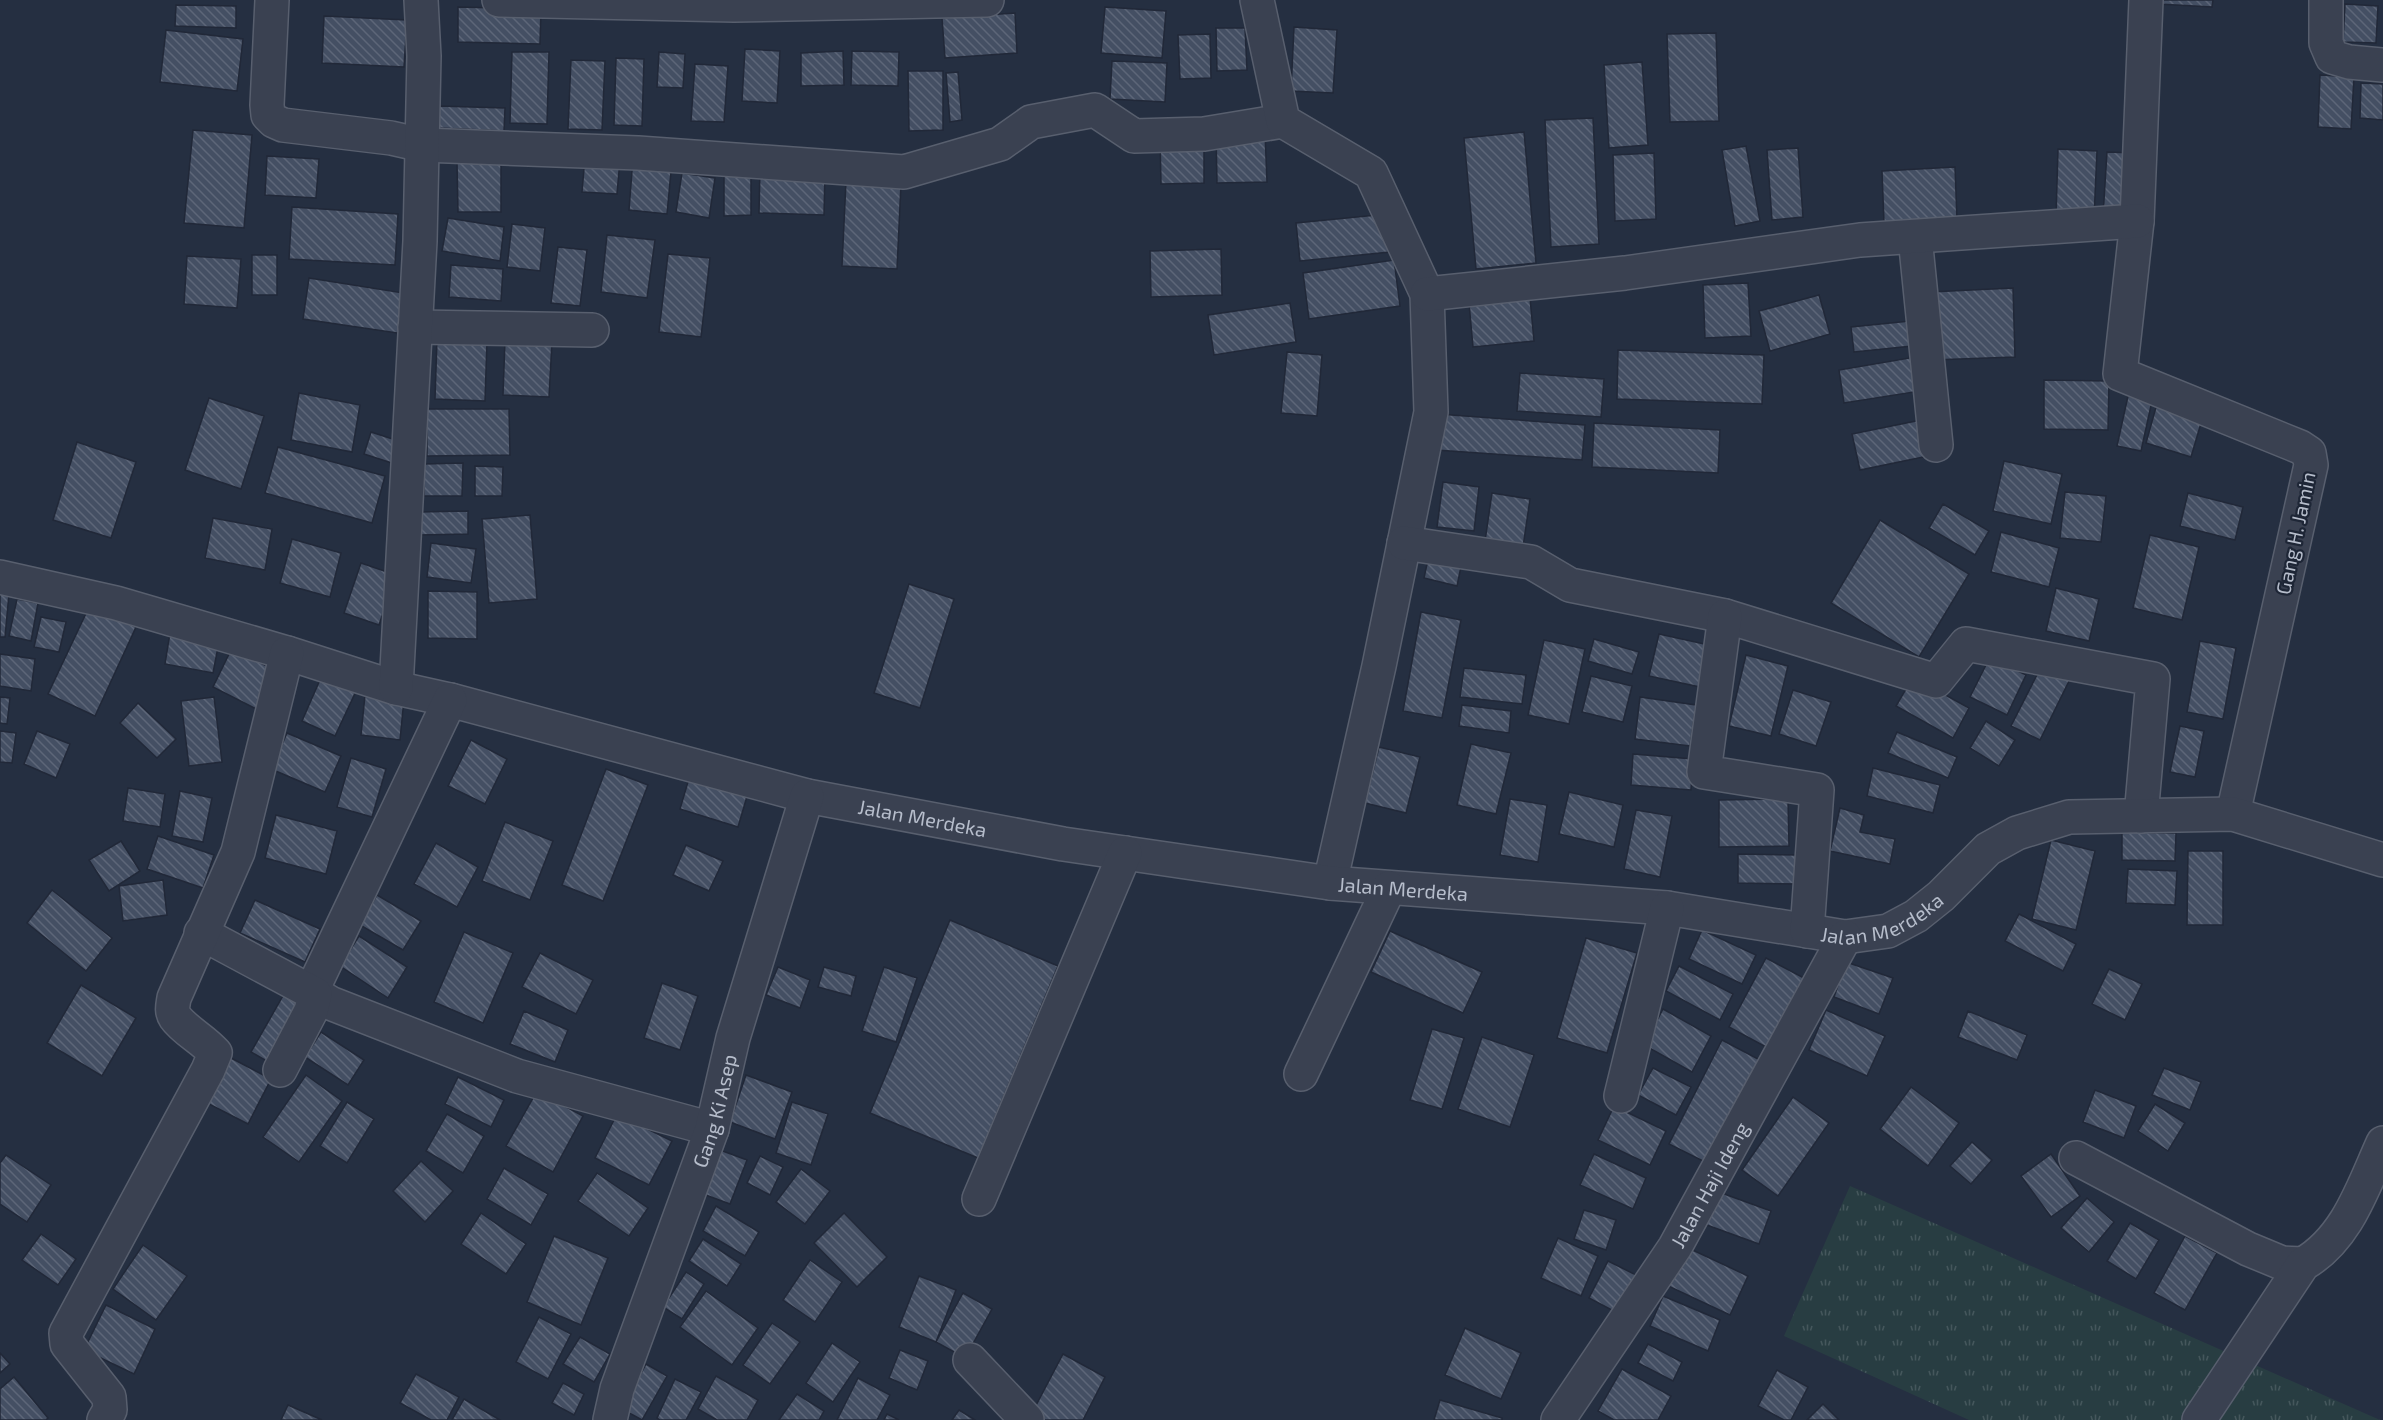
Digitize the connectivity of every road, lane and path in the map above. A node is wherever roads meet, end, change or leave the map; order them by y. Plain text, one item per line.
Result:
1 (272, 0) edge
2 (421, 0) edge
3 (499, 0) edge
4 (987, 0) edge
5 (1257, 0) edge
6 (2146, 0) edge
7 (2326, 0) edge
8 (568, 1) edge
9 (2383, 65) edge
10 (1283, 121) junction
11 (422, 145) junction
12 (2137, 221) junction
13 (1915, 237) junction
14 (1428, 294) junction
15 (415, 327) junction
16 (592, 330) dead end
17 (1936, 445) dead end
18 (1404, 543) junction
19 (0, 577) edge
20 (1725, 616) junction
21 (287, 653) junction
22 (396, 688) junction
23 (450, 700) junction
24 (807, 796) junction
25 (2233, 814) junction
26 (2140, 816) junction
27 (1125, 853) junction
28 (2383, 860) edge
29 (1330, 883) junction
30 (1389, 888) junction
31 (1667, 908) junction
32 (1807, 932) junction
33 (201, 933) junction
34 (1845, 937) junction
35 (315, 994) junction
36 (280, 1070) dead end
37 (1301, 1074) dead end
38 (1621, 1095) dead end
39 (712, 1129) junction
40 (2383, 1143) edge
41 (2076, 1158) dead end
42 (980, 1199) dead end
43 (2303, 1264) junction
44 (970, 1360) dead end
45 (104, 1420) edge
46 (610, 1420) edge
47 (1027, 1420) edge
48 (1558, 1420) edge
49 (2199, 1420) edge

1 - 11 street
2 - 11 street
3 - 8 street
4 - 8 street
5 - 10 street
6 - 12 street
7 - 9 street
10 - 11 street
10 - 14 street
11 - 15 street
12 - 13 street
12 - 25 street, Gang H. Jamin
13 - 14 street
13 - 17 street
14 - 18 street
15 - 16 street
15 - 22 street
18 - 20 street
18 - 29 street
19 - 21 street, Jalan Merdeka
20 - 26 street
20 - 32 street
21 - 22 street, Jalan Merdeka
21 - 33 street
22 - 23 street, Jalan Merdeka
23 - 24 street, Jalan Merdeka
23 - 35 street
24 - 27 street, Jalan Merdeka
24 - 39 street, Gang Ki Asep
25 - 26 street, Jalan Merdeka
25 - 28 street, Jalan Merdeka
26 - 34 street, Jalan Merdeka
27 - 29 street, Jalan Merdeka
27 - 42 street
29 - 30 street, Jalan Merdeka
30 - 31 street, Jalan Merdeka
30 - 37 street
31 - 32 street, Jalan Merdeka
31 - 38 street
32 - 34 street, Jalan Merdeka
33 - 35 street
33 - 45 street
34 - 48 street, Jalan Haji Ideng
35 - 36 street
35 - 39 street
39 - 46 street, Gang Ki Asep
40 - 43 street
41 - 43 street
43 - 49 street
44 - 47 street

